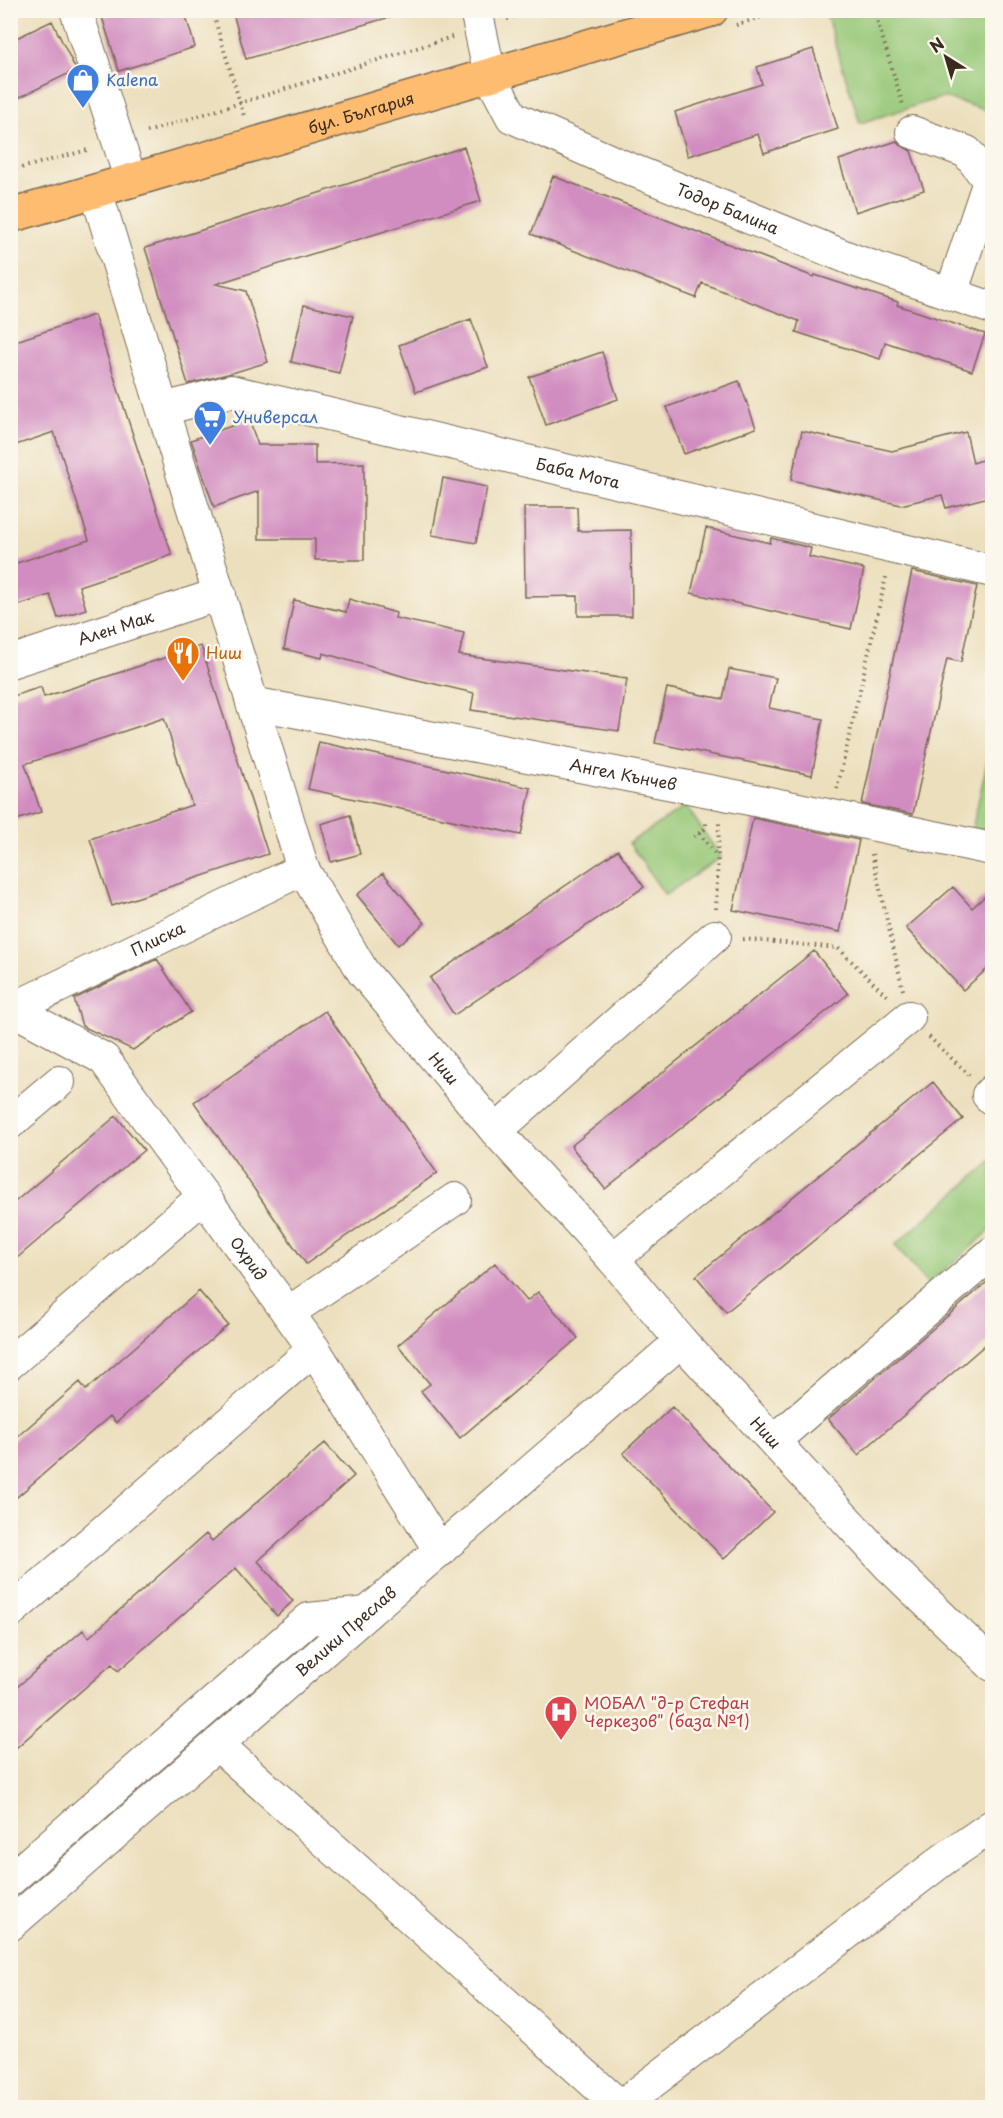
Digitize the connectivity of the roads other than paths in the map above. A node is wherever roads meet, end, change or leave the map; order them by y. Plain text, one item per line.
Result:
1 (76, 10) edge
2 (711, 10) edge
3 (478, 19) edge
4 (490, 75) junction
5 (912, 132) road end
6 (131, 181) junction
7 (96, 191) junction
8 (10, 216) edge
9 (951, 294) junction
10 (993, 308) edge
11 (164, 409) junction
12 (993, 571) edge
13 (220, 594) junction
14 (10, 662) edge
15 (252, 703) junction
16 (993, 849) edge
17 (303, 869) junction
18 (715, 936) road end
19 (11, 1010) edge
20 (909, 1017) road end
21 (59, 1082) dead end
22 (10, 1123) edge
23 (496, 1131) junction
24 (204, 1196) junction
25 (455, 1199) dead end
26 (993, 1253) edge
27 (614, 1259) junction
28 (288, 1313) junction
29 (681, 1341) junction
30 (314, 1349) junction
31 (10, 1363) edge
32 (775, 1440) junction
33 (440, 1551) junction
34 (10, 1612) edge
35 (367, 1613) junction
36 (993, 1665) edge
37 (217, 1744) junction
38 (993, 1826) edge
39 (10, 1880) edge
40 (10, 1925) edge
41 (622, 2107) edge

1 - 6 street
2 - 4 main road, бул. България
3 - 4 street, Тодор Балина
4 - 6 main road, бул. България
4 - 9 street, Тодор Балина
5 - 9 street
6 - 7 main road, бул. България
7 - 8 main road, бул. България
7 - 11 street, Ниш
9 - 10 street, Тодор Балина
11 - 12 street, Баба Мота
11 - 13 street, Ниш
13 - 14 street, Ален Мак
13 - 15 street, Ниш
15 - 16 street, Ангел Кънчев
15 - 17 street, Ниш
17 - 19 street, Плиска
17 - 23 street, Ниш
18 - 23 street
19 - 24 street, Охрид
20 - 27 street
21 - 22 street
23 - 27 street, Ниш
24 - 28 street, Охрид
24 - 31 street
25 - 28 street
26 - 32 street
27 - 29 street, Ниш
28 - 30 street, Охрид
29 - 32 street, Ниш
29 - 33 street, Велики Преслав
30 - 33 street, Охрид
30 - 34 street
32 - 36 street, Ниш
33 - 35 street, Велики Преслав
35 - 37 street, Велики Преслав
35 - 39 street
37 - 40 street, Велики Преслав
37 - 41 street
38 - 41 street

